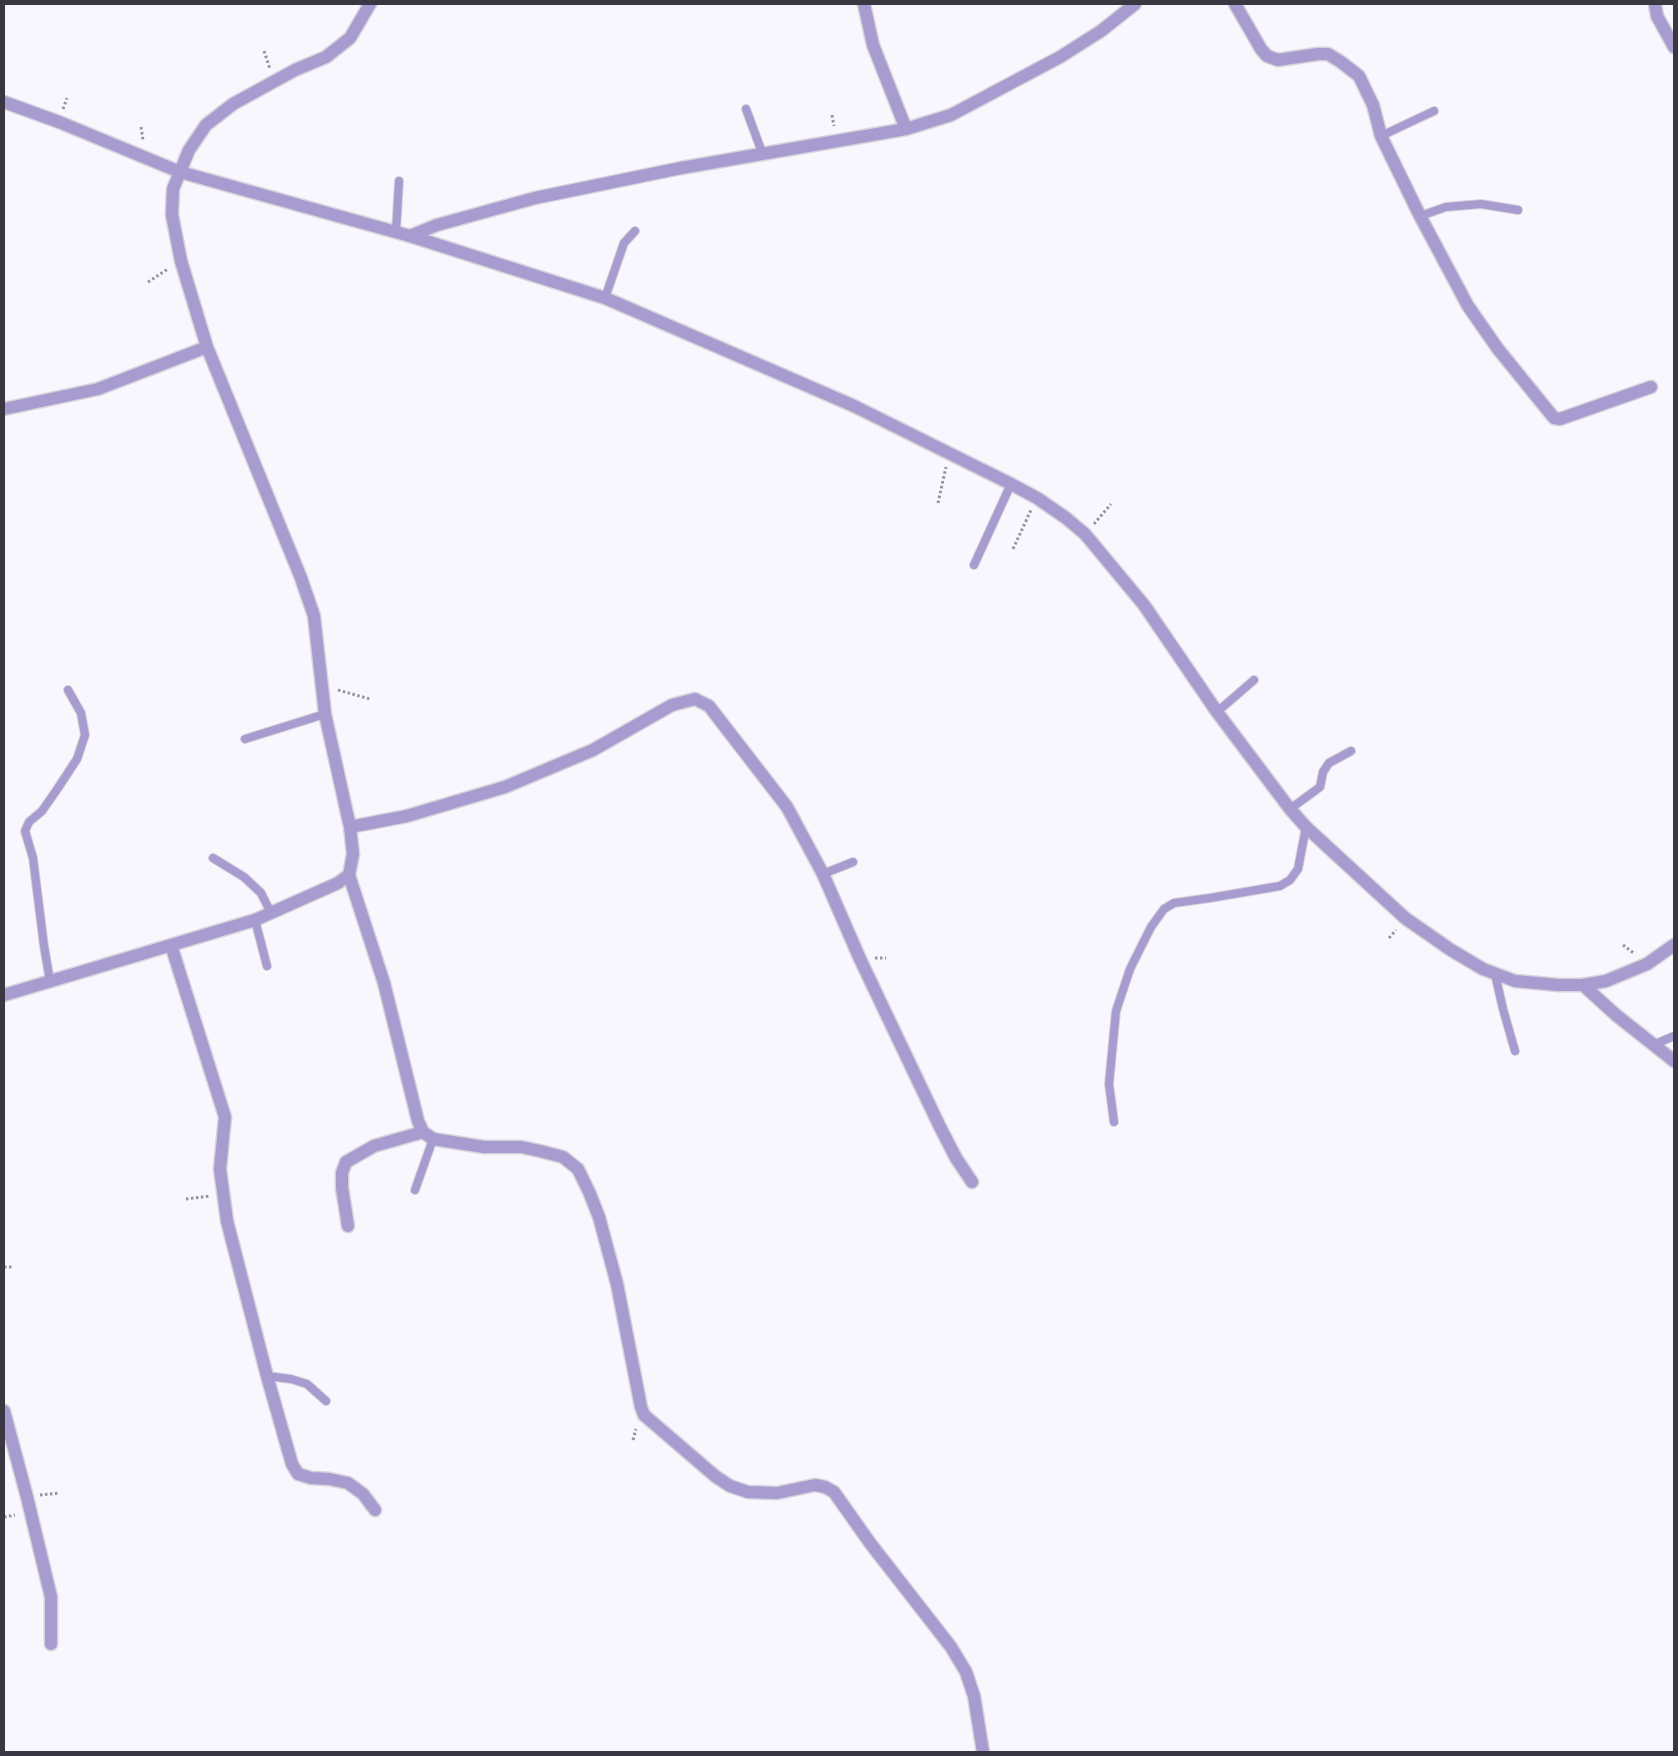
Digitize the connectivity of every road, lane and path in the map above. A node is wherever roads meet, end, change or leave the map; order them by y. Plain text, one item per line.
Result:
1 (370, 4) edge
2 (864, 4) edge
3 (1135, 4) edge
4 (1235, 4) edge
5 (1655, 4) edge
6 (1674, 47) edge
7 (4, 102) edge
8 (746, 109) dead end
9 (1434, 111) dead end
10 (906, 129) junction
11 (1381, 136) junction
12 (762, 155) junction
13 (180, 172) junction
14 (399, 181) dead end
15 (1518, 210) dead end
16 (1420, 216) junction
17 (635, 231) dead end
18 (396, 232) junction
19 (410, 236) junction
20 (181, 261) junction
21 (148, 282) dead end
22 (605, 298) junction
23 (207, 347) junction
24 (1651, 387) dead end
25 (4, 408) edge
26 (949, 454) junction
27 (1011, 484) junction
28 (1037, 498) junction
29 (938, 503) dead end
30 (1111, 504) dead end
31 (1085, 534) junction
32 (1013, 549) dead end
33 (974, 565) dead end
34 (1254, 680) dead end
35 (323, 687) junction
36 (68, 690) dead end
37 (370, 699) dead end
38 (1217, 712) junction
39 (325, 714) junction
40 (245, 739) dead end
41 (1351, 751) dead end
42 (1290, 809) junction
43 (350, 827) junction
44 (1306, 827) junction
45 (213, 858) dead end
46 (853, 862) dead end
47 (823, 874) junction
48 (349, 875) junction
49 (271, 913) junction
50 (254, 920) junction
51 (171, 945) junction
52 (1674, 945) edge
53 (267, 966) dead end
54 (1495, 974) junction
55 (50, 981) junction
56 (1584, 985) junction
57 (4, 995) edge
58 (1674, 1036) edge
59 (1653, 1045) junction
60 (1515, 1052) dead end
61 (1674, 1061) edge
62 (1114, 1122) dead end
63 (428, 1135) junction
64 (972, 1182) dead end
65 (415, 1190) dead end
66 (223, 1195) junction
67 (186, 1199) dead end
68 (348, 1226) dead end
69 (4, 1267) edge
70 (12, 1267) dead end
71 (267, 1376) junction
72 (326, 1400) dead end
73 (4, 1411) edge
74 (375, 1510) dead end
75 (51, 1644) dead end
76 (983, 1752) edge

1 - 13 street
2 - 10 street
3 - 10 street
4 - 11 street
5 - 6 street
7 - 13 street
8 - 12 lane
9 - 11 lane
10 - 12 street
11 - 16 street
12 - 19 street
13 - 18 street
13 - 20 street
14 - 18 lane
15 - 16 lane
16 - 24 street
17 - 22 lane
18 - 19 street
19 - 22 street
20 - 21 path
20 - 23 street
22 - 26 street
23 - 25 street
23 - 35 street
26 - 27 street
26 - 29 path
27 - 28 street
27 - 33 lane
28 - 31 street
28 - 32 path
30 - 31 path
31 - 38 street
34 - 38 lane
35 - 37 path
35 - 39 street
36 - 55 lane
38 - 42 street
39 - 40 lane
39 - 43 street
41 - 42 lane
42 - 44 street
43 - 47 street
43 - 48 street
44 - 54 street
44 - 62 lane
45 - 49 lane
46 - 47 lane
47 - 64 street
48 - 49 street
48 - 63 street
49 - 50 street
50 - 51 street
50 - 53 lane
51 - 55 street
51 - 66 street
52 - 56 street
54 - 56 street
54 - 60 lane
55 - 57 street
56 - 59 street
58 - 59 lane
59 - 61 street
63 - 65 lane
63 - 68 street
63 - 76 street
66 - 67 path
66 - 71 street
69 - 70 path
71 - 72 lane
71 - 74 street
73 - 75 street

